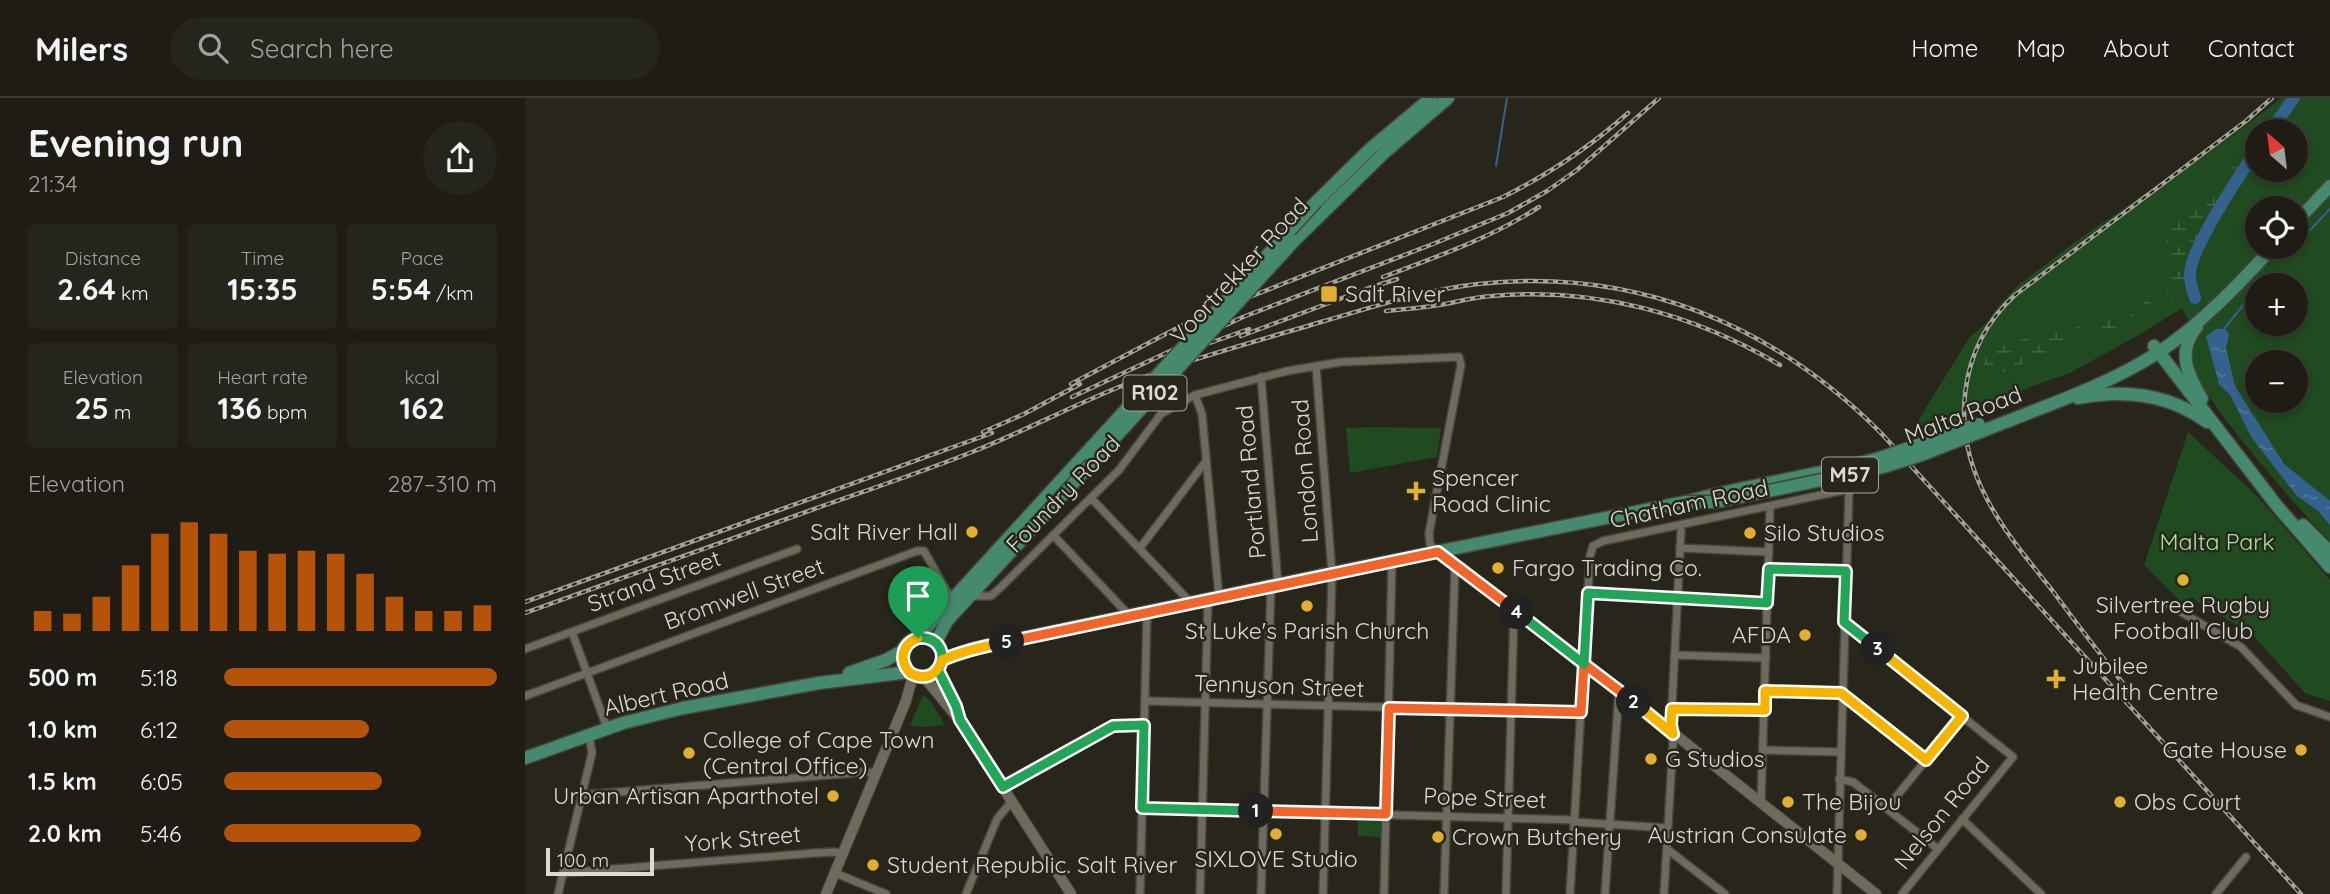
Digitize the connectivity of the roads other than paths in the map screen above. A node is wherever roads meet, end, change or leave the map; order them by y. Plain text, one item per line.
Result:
1 (1431, 98) edge
2 (1447, 98) edge
3 (2330, 186) edge
4 (1317, 208) junction
5 (2308, 209) edge
6 (2261, 259) edge
7 (2225, 295) junction
8 (2207, 313) junction
9 (2159, 347) junction
10 (1316, 366) junction
11 (1261, 377) junction
12 (1195, 395) junction
13 (2205, 404) junction
14 (2029, 413) junction
15 (2003, 419) junction
16 (2216, 428) junction
17 (1206, 460) junction
18 (1091, 498) junction
19 (1770, 507) junction
20 (1681, 531) dead end
21 (1053, 535) junction
22 (1140, 548) junction
23 (1680, 548) junction
24 (797, 550) dead end
25 (1438, 552) junction
26 (1769, 552) junction
27 (2330, 552) edge
28 (1392, 561) junction
29 (1455, 566) junction
30 (2330, 567) edge
31 (1769, 569) junction
32 (1846, 571) junction
33 (1332, 573) junction
34 (1274, 585) junction
35 (1588, 593) junction
36 (970, 596) junction
37 (1677, 598) junction
38 (1213, 599) junction
39 (952, 600) junction
40 (1767, 603) junction
41 (1192, 604) junction
42 (2169, 605) dead end
43 (1514, 610) junction
44 (1147, 613) junction
45 (1130, 617) junction
46 (1844, 622) junction
47 (572, 632) junction
48 (918, 638) junction
49 (525, 649) edge
50 (904, 650) junction
51 (939, 655) junction
52 (1675, 655) junction
53 (1766, 658) junction
54 (1584, 664) junction
55 (587, 673) junction
56 (916, 675) junction
57 (819, 683) junction
58 (1619, 690) junction
59 (1765, 691) junction
60 (1841, 693) junction
61 (525, 696) edge
62 (1145, 701) junction
63 (1206, 703) junction
64 (1267, 705) junction
65 (1328, 706) junction
66 (1389, 708) junction
67 (1450, 709) junction
68 (1672, 709) junction
69 (1512, 710) junction
70 (1765, 710) junction
71 (1581, 712) junction
72 (1962, 716) junction
73 (2330, 717) edge
74 (960, 720) junction
75 (1144, 725) junction
76 (607, 728) junction
77 (589, 734) junction
78 (1673, 734) junction
79 (1763, 750) junction
80 (1840, 752) junction
81 (525, 758) edge
82 (1926, 760) junction
83 (876, 773) junction
84 (1839, 779) junction
85 (1003, 787) junction
86 (582, 794) junction
87 (1012, 801) junction
88 (1761, 802) junction
89 (1142, 808) junction
90 (1887, 808) junction
91 (1203, 810) junction
92 (1265, 811) junction
93 (1325, 814) junction
94 (1386, 814) junction
95 (1447, 816) junction
96 (1508, 818) junction
97 (1962, 819) junction
98 (1575, 821) junction
99 (1609, 824) junction
100 (1668, 828) junction
101 (1667, 849) junction
102 (1938, 849) junction
103 (842, 854) junction
104 (2246, 858) dead end
105 (1838, 864) junction
106 (562, 873) junction
107 (835, 873) junction
108 (558, 894) edge
109 (826, 894) edge
110 (886, 894) edge
111 (966, 894) edge
112 (1072, 894) edge
113 (1140, 894) edge
114 (1200, 894) edge
115 (1261, 894) edge
116 (1323, 894) edge
117 (1384, 894) edge
118 (1444, 894) edge
119 (1506, 894) edge
120 (1570, 894) edge
121 (1605, 894) edge
122 (1664, 894) edge
123 (1725, 894) edge
124 (1836, 894) edge
125 (1876, 894) edge
126 (1902, 894) edge
127 (2041, 894) edge
128 (2217, 894) edge

1 - 4 main road, Voortrekker Road / R102
2 - 4 main road, Voortrekker Road / R102
3 - 5 main road
4 - 36 main road, Voortrekker Road / R102, bridge
4 - 39 main road, Voortrekker Road / R102, bridge
6 - 7 main road
7 - 8 main road, M57
7 - 9 main road, M57
8 - 9 main road, M57
8 - 13 main road
9 - 13 main road
9 - 14 main road, Malta Road / M57
9 - 15 main road, Malta Road / M57
9 - 16 main road
10 - 11 street, Foundry Road
10 - 25 street, Foundry Road
10 - 33 street, London Road
11 - 12 street, Foundry Road
11 - 34 street, Portland Road
12 - 17 street
12 - 18 street, Foundry Road
13 - 27 main road
14 - 15 main road, Malta Road / M57
14 - 16 main road
15 - 25 main road, Malta Road / M57, bridge
16 - 30 main road
17 - 22 street
17 - 38 street
18 - 21 street, Foundry Road
18 - 22 street
19 - 26 street
19 - 32 street, Chatham Road
19 - 35 street, Chatham Road
20 - 23 street
21 - 36 street, Foundry Road
21 - 45 street
22 - 41 street
23 - 26 street
23 - 37 street
24 - 47 street, Strand Street
25 - 28 main road, M57
25 - 29 street
26 - 31 street
28 - 33 main road, M57
28 - 66 street
29 - 43 street
29 - 67 street
31 - 32 street
31 - 40 street
32 - 46 street
33 - 34 main road, M57
33 - 65 street, London Road
34 - 38 main road, M57
34 - 64 street, Portland Road
35 - 37 street
35 - 54 street, Chatham Road
36 - 51 main road, Voortrekker Road / R102
37 - 40 street
37 - 52 street
38 - 41 main road, M57
38 - 63 street
39 - 48 main road, Voortrekker Road / R102
39 - 55 street, Bromwell Street
40 - 53 street
41 - 44 main road, M57
42 - 73 street
43 - 54 street
43 - 69 street
44 - 45 main road, M57
44 - 62 street
45 - 51 main road, M57
46 - 60 street
46 - 72 street
47 - 49 street, Strand Street
47 - 55 street
48 - 50 main road, R102
48 - 51 main road
50 - 56 main road
50 - 57 main road, Albert Road / R102
51 - 56 main road, R102
51 - 74 street
52 - 53 street
52 - 68 street
53 - 59 street
54 - 58 street
54 - 71 street, Chatham Road
55 - 61 street, Bromwell Street
55 - 76 street
56 - 57 main road, Albert Road / R102
56 - 74 street
56 - 83 street
57 - 76 main road, Albert Road / R102
58 - 78 street
58 - 99 street
59 - 60 street
59 - 70 street
60 - 80 street
60 - 82 street
62 - 63 street, Tennyson Street
62 - 75 street
63 - 64 street, Tennyson Street
63 - 91 street
64 - 65 street, Tennyson Street
64 - 92 street, Portland Road
65 - 66 street, Tennyson Street
65 - 93 street, London Road
66 - 67 street, Tennyson Street
66 - 94 street
67 - 69 street, Tennyson Street
67 - 95 street
68 - 70 street
68 - 78 street
69 - 71 street, Tennyson Street
69 - 96 street
70 - 79 street
71 - 98 street, Chatham Road
72 - 82 street
72 - 97 street, Nelson Road
74 - 85 street
75 - 85 street
75 - 89 street
76 - 77 main road, Albert Road / R102
77 - 81 main road, Albert Road / R102
77 - 86 street
78 - 88 street
78 - 100 street
79 - 80 street
79 - 88 street
80 - 84 street
82 - 90 street
83 - 86 street
83 - 103 street
84 - 90 street
84 - 105 street
85 - 87 street
86 - 106 street
87 - 111 street
87 - 112 street
88 - 105 street
89 - 91 street, Pope Street
89 - 113 street
90 - 102 street
91 - 92 street, Pope Street
91 - 114 street
92 - 93 street, Pope Street
92 - 115 street, Portland Road
93 - 94 street, Pope Street
93 - 116 street, London Road
94 - 95 street, Pope Street
94 - 117 street
95 - 96 street, Pope Street
95 - 118 street
96 - 98 street, Pope Street
96 - 119 street
97 - 102 street, Nelson Road
97 - 127 street
98 - 99 street, Pope Street
98 - 120 street, Chatham Road
99 - 100 street, Pope Street
99 - 121 street
100 - 101 street
101 - 122 street
101 - 123 street
102 - 126 street, Nelson Road
103 - 106 street, York Street
103 - 107 street
104 - 128 street
105 - 124 street
105 - 125 street
106 - 108 street
107 - 109 street
107 - 110 street

